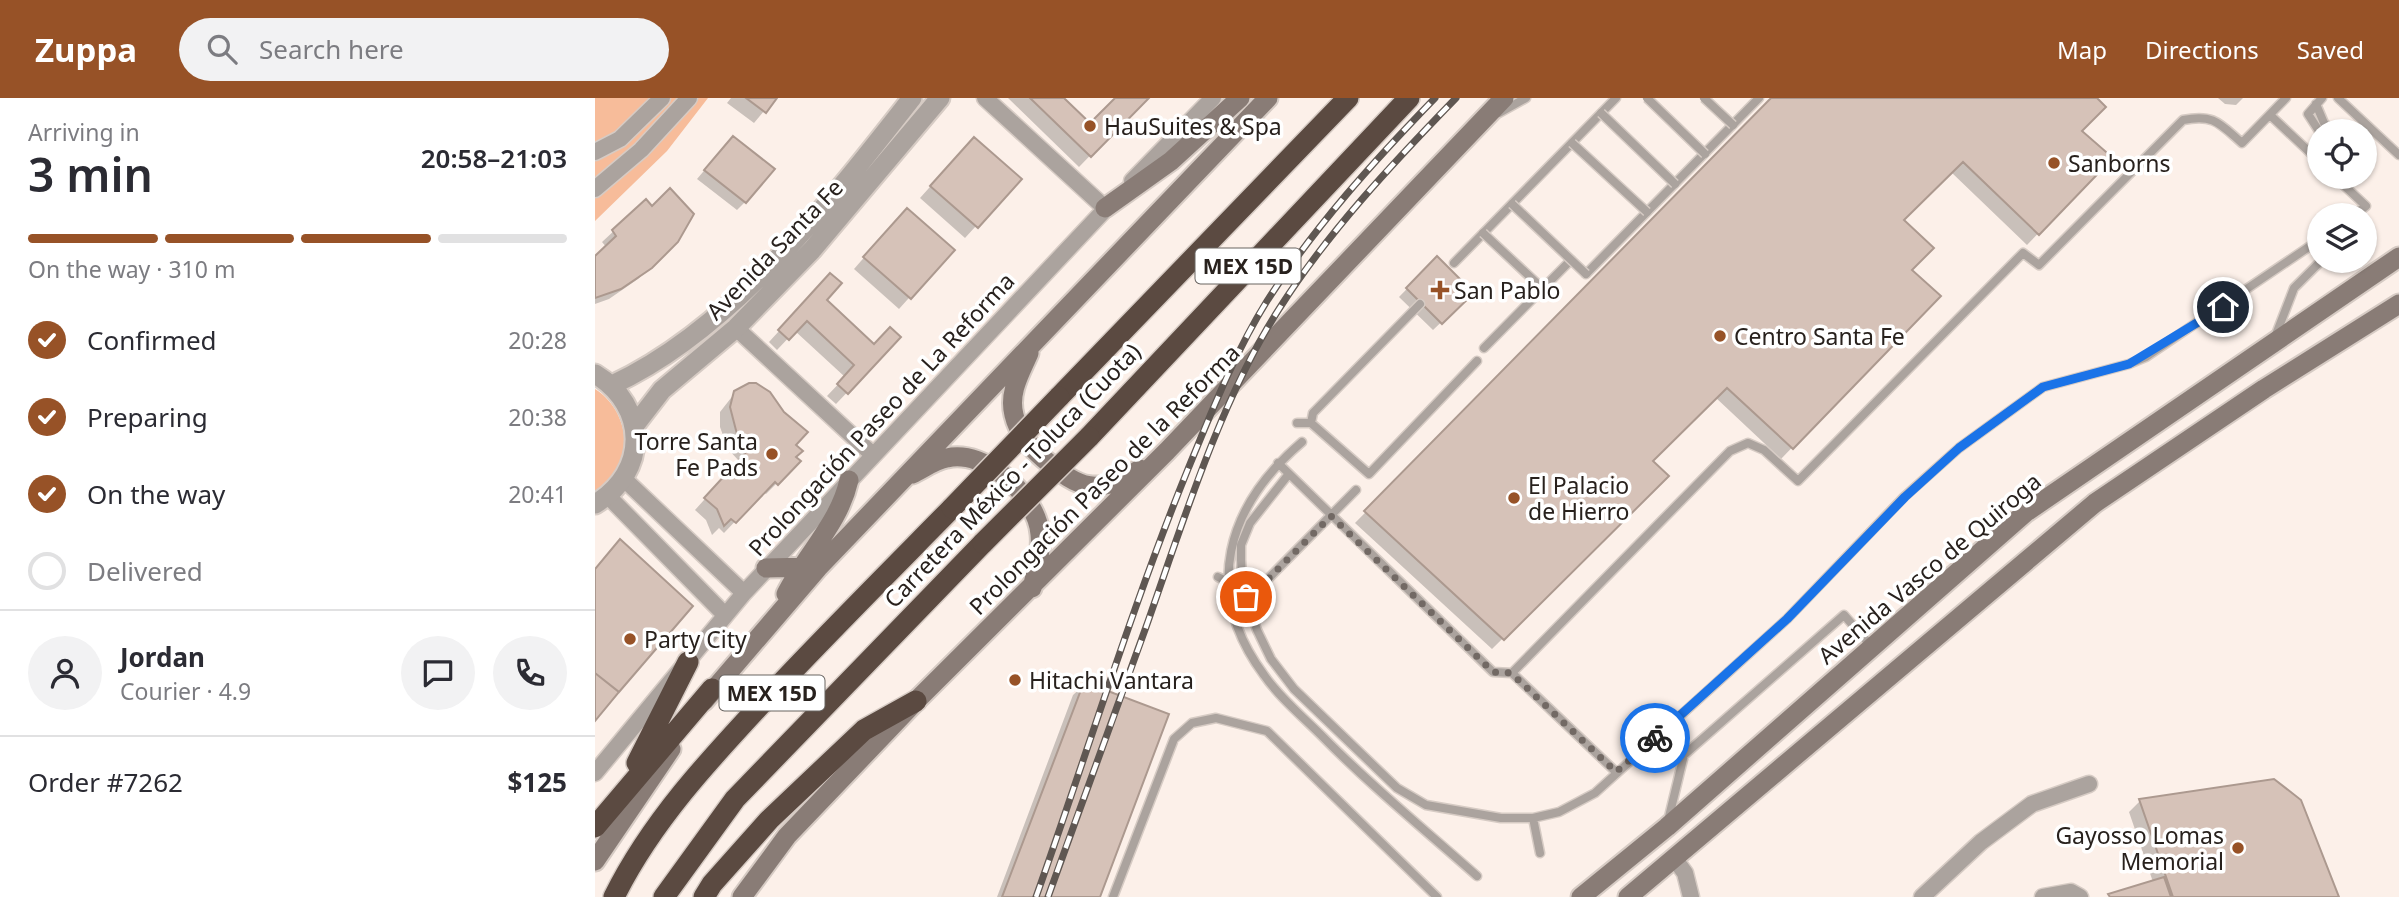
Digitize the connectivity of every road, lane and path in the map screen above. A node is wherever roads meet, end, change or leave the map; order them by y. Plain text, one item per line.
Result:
1 (662, 98) edge
2 (689, 98) edge
3 (912, 98) edge
4 (940, 98) edge
5 (985, 98) edge
6 (1213, 98) edge
7 (1240, 98) edge
8 (1268, 98) edge
9 (1348, 98) edge
10 (1409, 98) edge
11 (1504, 98) edge
12 (1526, 98) edge
13 (1616, 98) edge
14 (1647, 98) edge
15 (1704, 98) edge
16 (1759, 98) edge
17 (2286, 98) edge
18 (2338, 98) edge
19 (2319, 101) edge
20 (1601, 113) junction
21 (2270, 115) junction
22 (2311, 119) edge
23 (2323, 119) edge
24 (1484, 121) junction
25 (1733, 125) junction
26 (1572, 142) junction
27 (2307, 150) edge
28 (595, 152) edge
29 (1705, 154) junction
30 (2399, 155) edge
31 (1675, 184) junction
32 (595, 189) edge
33 (2348, 189) edge
34 (2363, 203) edge
35 (1511, 204) junction
36 (1105, 208) junction
37 (1647, 212) junction
38 (1483, 233) junction
39 (2307, 248) edge
40 (2399, 257) edge
41 (1571, 260) junction
42 (1454, 263) dead end
43 (2309, 273) edge
44 (1543, 289) junction
45 (1420, 304) dead end
46 (2399, 304) edge
47 (736, 328) junction
48 (1035, 340) junction
49 (2273, 343) junction
50 (1484, 348) dead end
51 (1478, 362) dead end
52 (595, 374) edge
53 (612, 385) junction
54 (1311, 423) junction
55 (1297, 424) dead end
56 (635, 425) junction
57 (1302, 442) dead end
58 (1167, 452) junction
59 (873, 455) junction
60 (1278, 463) junction
61 (1288, 475) junction
62 (624, 479) junction
63 (849, 480) junction
64 (900, 480) junction
65 (1356, 490) dead end
66 (602, 500) edge
67 (1331, 516) junction
68 (809, 567) junction
69 (766, 568) junction
70 (1222, 578) junction
71 (1031, 589) junction
72 (1243, 589) junction
73 (744, 593) junction
74 (725, 615) junction
75 (1872, 647) junction
76 (688, 662) junction
77 (1511, 673) junction
78 (712, 689) junction
79 (916, 701) junction
80 (1616, 772) junction
81 (595, 773) edge
82 (2089, 784) dead end
83 (617, 799) junction
84 (1533, 818) junction
85 (595, 827) edge
86 (1667, 827) junction
87 (1540, 853) dead end
88 (1674, 858) junction
89 (595, 861) edge
90 (1477, 876) dead end
91 (614, 897) edge
92 (664, 897) edge
93 (704, 897) edge
94 (742, 897) edge
95 (1113, 897) edge
96 (1437, 897) edge
97 (1581, 897) edge
98 (1628, 897) edge
99 (1691, 897) edge
100 (1923, 897) edge
101 (2043, 897) edge
102 (2080, 897) edge

1 - 28 street
2 - 32 street
3 - 53 street, Avenida Santa Fe
4 - 47 street, Avenida Santa Fe
5 - 36 street
6 - 36 street, Prolongación Paseo de La Reforma
7 - 36 main road
8 - 48 main road
9 - 91 highway, Carretera México - Toluca (Cuota) / MEX 15D, bridge
10 - 92 highway, Carretera México - Toluca (Cuota) / MEX 15D, bridge
11 - 24 main road, Prolongación Paseo de la Reforma
12 - 24 lane
13 - 20 lane
14 - 29 lane, bridge
15 - 25 lane, bridge
16 - 25 lane
17 - 21 lane
18 - 30 lane
19 - 22 lane
19 - 23 lane
20 - 26 lane
20 - 31 lane, bridge
21 - 27 lane
21 - 77 lane
24 - 58 main road, Prolongación Paseo de la Reforma
25 - 29 lane
26 - 35 lane
26 - 37 lane, bridge
29 - 31 lane
31 - 37 lane
33 - 34 lane
35 - 38 lane
35 - 41 lane, bridge
36 - 59 street, Prolongación Paseo de La Reforma
37 - 41 lane, bridge
38 - 42 lane
38 - 44 lane, bridge
39 - 80 lane
40 - 49 main road, Avenida Vasco de Quiroga
41 - 44 lane
43 - 49 lane
44 - 50 lane
45 - 54 lane
46 - 88 main road
47 - 56 street, Avenida Santa Fe
47 - 59 street
48 - 58 main road
48 - 64 main road
49 - 75 main road, Avenida Vasco de Quiroga
51 - 54 lane
52 - 53 street
53 - 56 street
54 - 55 lane
56 - 62 street
57 - 60 lane
58 - 71 main road, Prolongación Paseo de la Reforma
59 - 63 street, Prolongación Paseo de La Reforma
60 - 61 lane
60 - 70 lane
61 - 67 lane
61 - 72 lane
62 - 66 street
62 - 73 street
63 - 68 main road
63 - 69 street, Prolongación Paseo de La Reforma
64 - 68 main road
64 - 71 main road
65 - 67 lane
66 - 74 street
67 - 72 lane
67 - 77 lane
68 - 69 main road
68 - 78 main road
69 - 73 street, Prolongación Paseo de La Reforma
70 - 72 lane
70 - 90 lane
71 - 79 main road, Prolongación Paseo de la Reforma
72 - 84 lane
73 - 74 street, Prolongación Paseo de La Reforma
74 - 76 street, Prolongación Paseo de La Reforma
75 - 86 main road, Avenida Vasco de Quiroga
75 - 86 lane
76 - 81 street, Prolongación Paseo de La Reforma
76 - 83 highway
77 - 80 lane
78 - 83 highway
78 - 89 main road
79 - 93 highway
79 - 94 main road, Prolongación Paseo de la Reforma
80 - 84 lane
82 - 100 street
83 - 85 highway
84 - 87 lane
86 - 97 main road, Avenida Vasco de Quiroga
88 - 98 main road
88 - 99 street
95 - 96 lane
101 - 102 street

